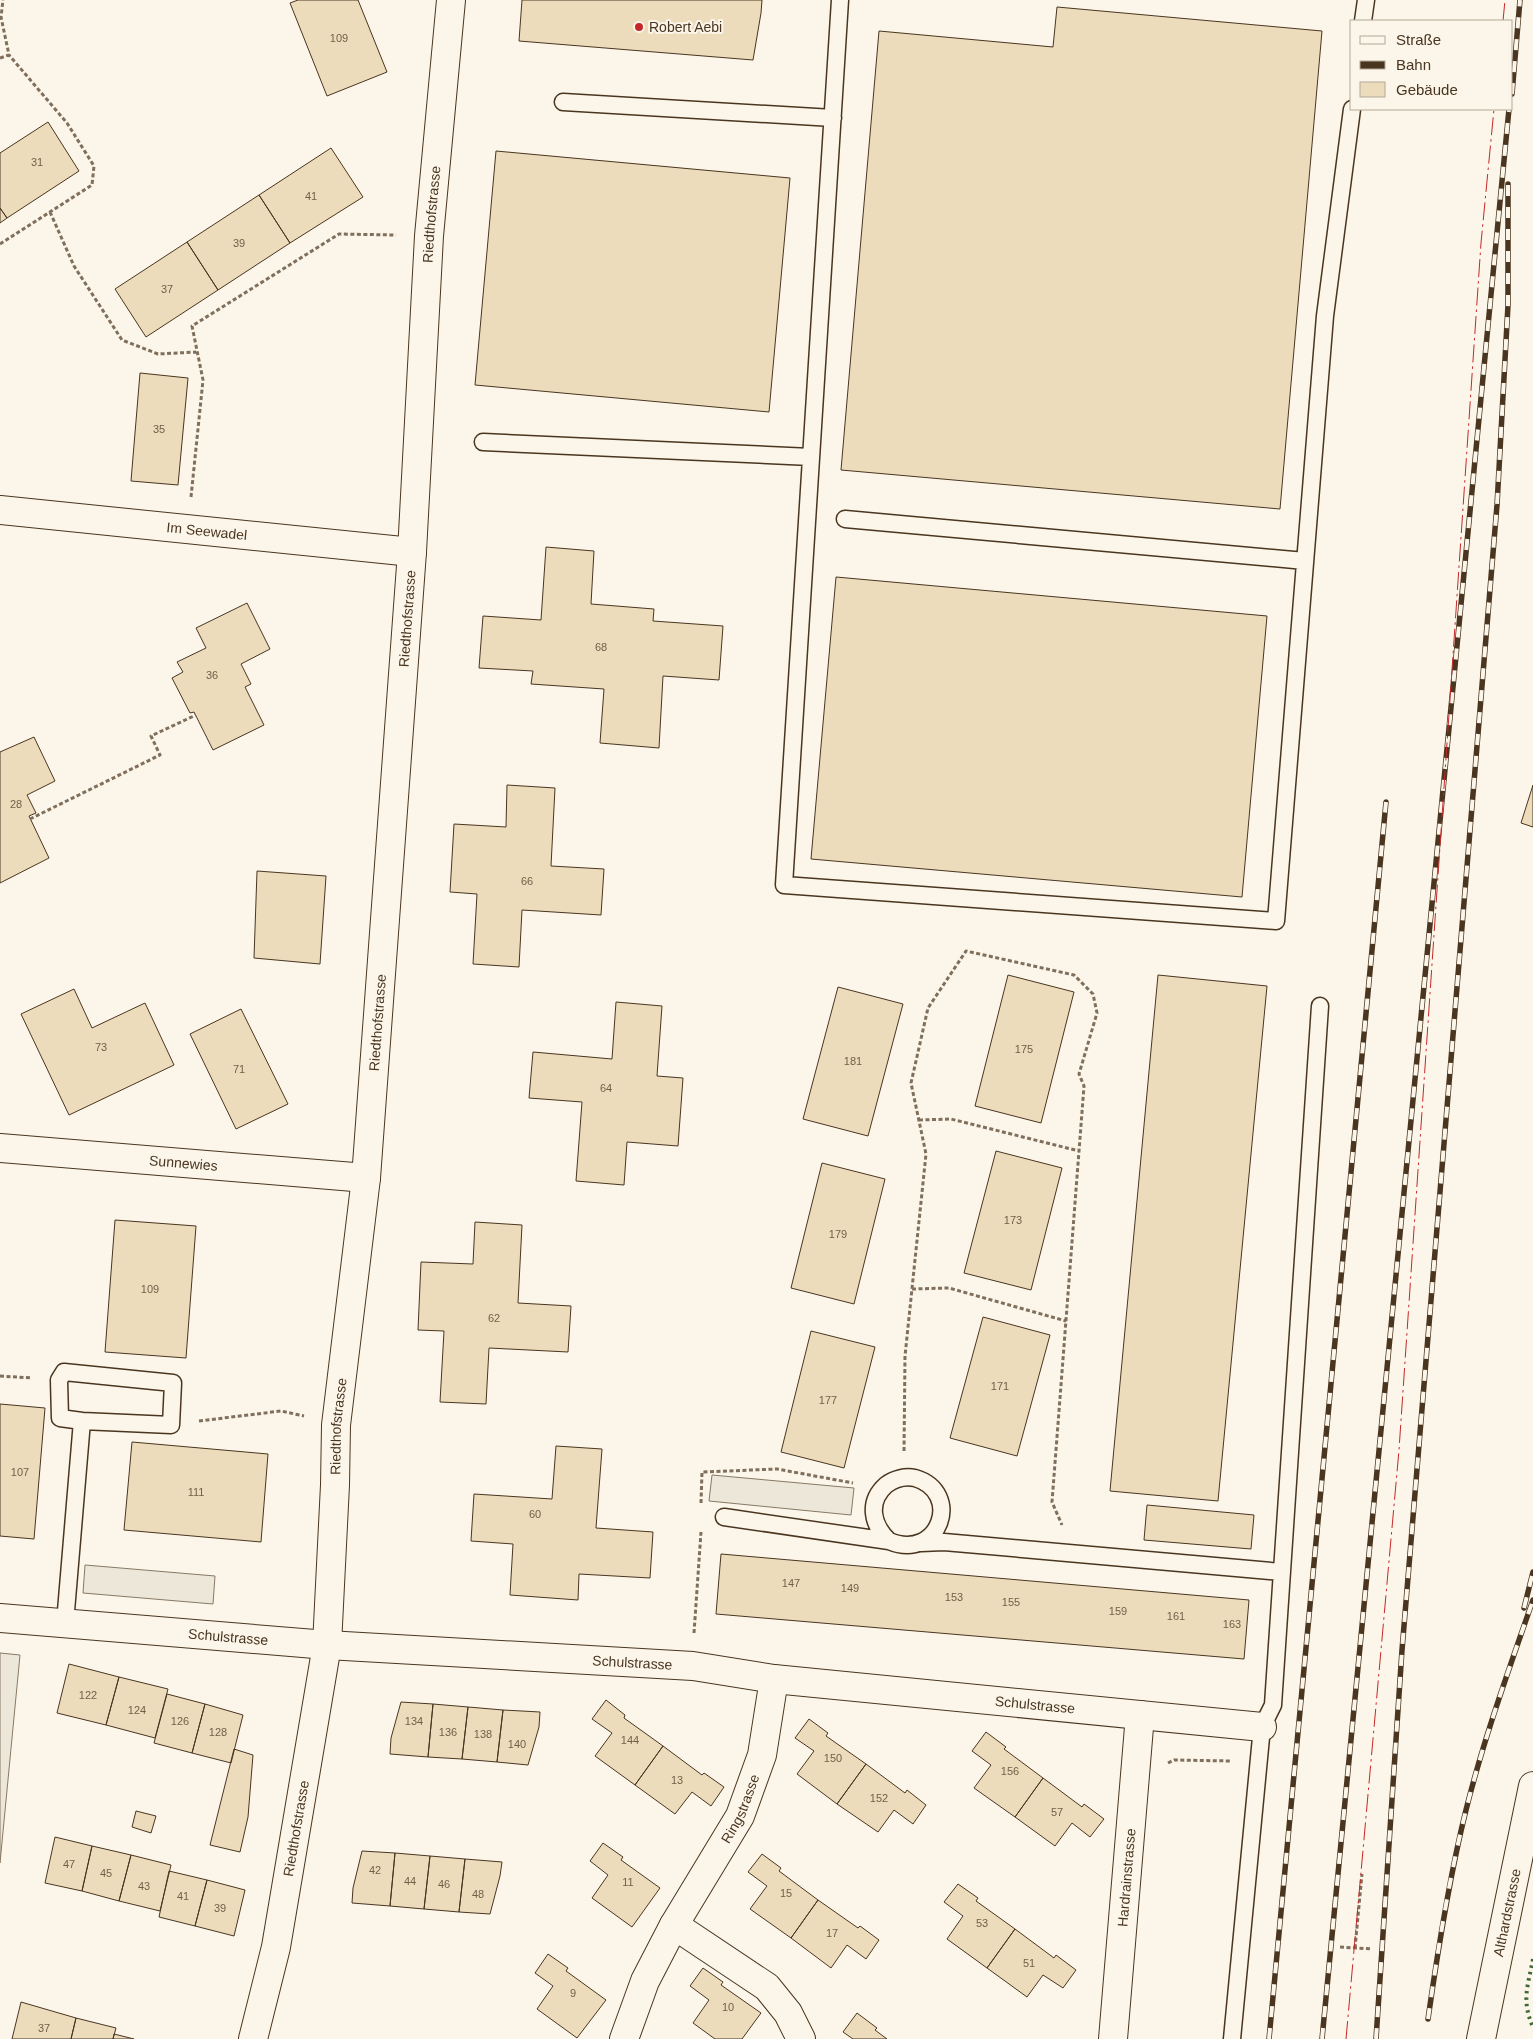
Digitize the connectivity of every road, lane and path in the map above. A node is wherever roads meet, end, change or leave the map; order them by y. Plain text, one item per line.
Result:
1 (3, 0) edge
2 (451, 0) edge
3 (840, 0) edge
4 (1366, 0) edge
5 (1363, 20) edge
6 (10, 55) junction
7 (0, 58) edge
8 (563, 102) dead end
9 (1352, 110) edge
10 (833, 118) junction
11 (50, 212) junction
12 (429, 236) junction
13 (0, 244) edge
14 (196, 352) junction
15 (483, 442) dead end
16 (811, 456) junction
17 (0, 510) edge
18 (845, 519) dead end
19 (188, 529) junction
20 (412, 552) junction
21 (1305, 561) junction
22 (196, 715) dead end
23 (30, 819) dead end
24 (1320, 1006) dead end
25 (919, 1120) junction
26 (0, 1148) edge
27 (1079, 1152) junction
28 (366, 1178) junction
29 (912, 1289) junction
30 (1066, 1321) junction
31 (0, 1376) edge
32 (58, 1380) junction
33 (82, 1421) junction
34 (171, 1425) junction
35 (336, 1425) junction
36 (904, 1454) dead end
37 (724, 1517) dead end
38 (889, 1541) junction
39 (922, 1543) junction
40 (1074, 1554) junction
41 (1282, 1572) junction
42 (0, 1618) edge
43 (66, 1622) junction
44 (327, 1645) junction
45 (774, 1679) junction
46 (1140, 1715) junction
47 (1262, 1727) junction
48 (1260, 1762) junction
49 (1164, 1766) dead end
50 (1533, 1786) edge
51 (1362, 1874) dead end
52 (674, 1925) junction
53 (1340, 1947) dead end
54 (1355, 1948) junction
55 (1372, 1949) dead end
56 (253, 2039) edge
57 (624, 2039) edge
58 (800, 2039) edge
59 (1113, 2039) edge
60 (1232, 2039) edge
61 (1481, 2039) edge

1 - 6 path
2 - 12 street, Riedthofstrasse
3 - 10 lane
4 - 5 lane
6 - 7 path
6 - 11 path
8 - 10 lane
9 - 21 lane
10 - 16 lane
11 - 13 path
11 - 14 path
12 - 14 path
12 - 20 street, Riedthofstrasse
14 - 19 path
15 - 16 lane
16 - 21 lane
17 - 19 street, Im Seewadel
18 - 21 lane
19 - 20 street, Im Seewadel
20 - 28 street, Riedthofstrasse
22 - 23 path
24 - 41 lane
25 - 27 path
25 - 27 path
25 - 29 path
26 - 28 street, Sunnewies
27 - 30 path
28 - 35 street, Riedthofstrasse
29 - 30 path
29 - 36 path
30 - 40 path
31 - 32 path
32 - 33 lane
32 - 34 lane
33 - 34 lane
33 - 43 lane
34 - 35 path
35 - 44 street, Riedthofstrasse
37 - 38 lane
38 - 39 lane
38 - 39 lane
39 - 40 lane
40 - 41 lane
41 - 47 lane
42 - 43 street, Schulstrasse
43 - 44 street, Schulstrasse
44 - 45 street, Schulstrasse
44 - 56 street, Riedthofstrasse
45 - 46 street, Schulstrasse
45 - 52 street, Ringstrasse
46 - 47 street, Schulstrasse
46 - 59 street, Hardrainstrasse
47 - 48 lane
48 - 49 path
48 - 60 lane
50 - 61 street, Althardstrasse
51 - 54 path
52 - 57 street, Ringstrasse
52 - 58 street
53 - 54 path
54 - 55 path

